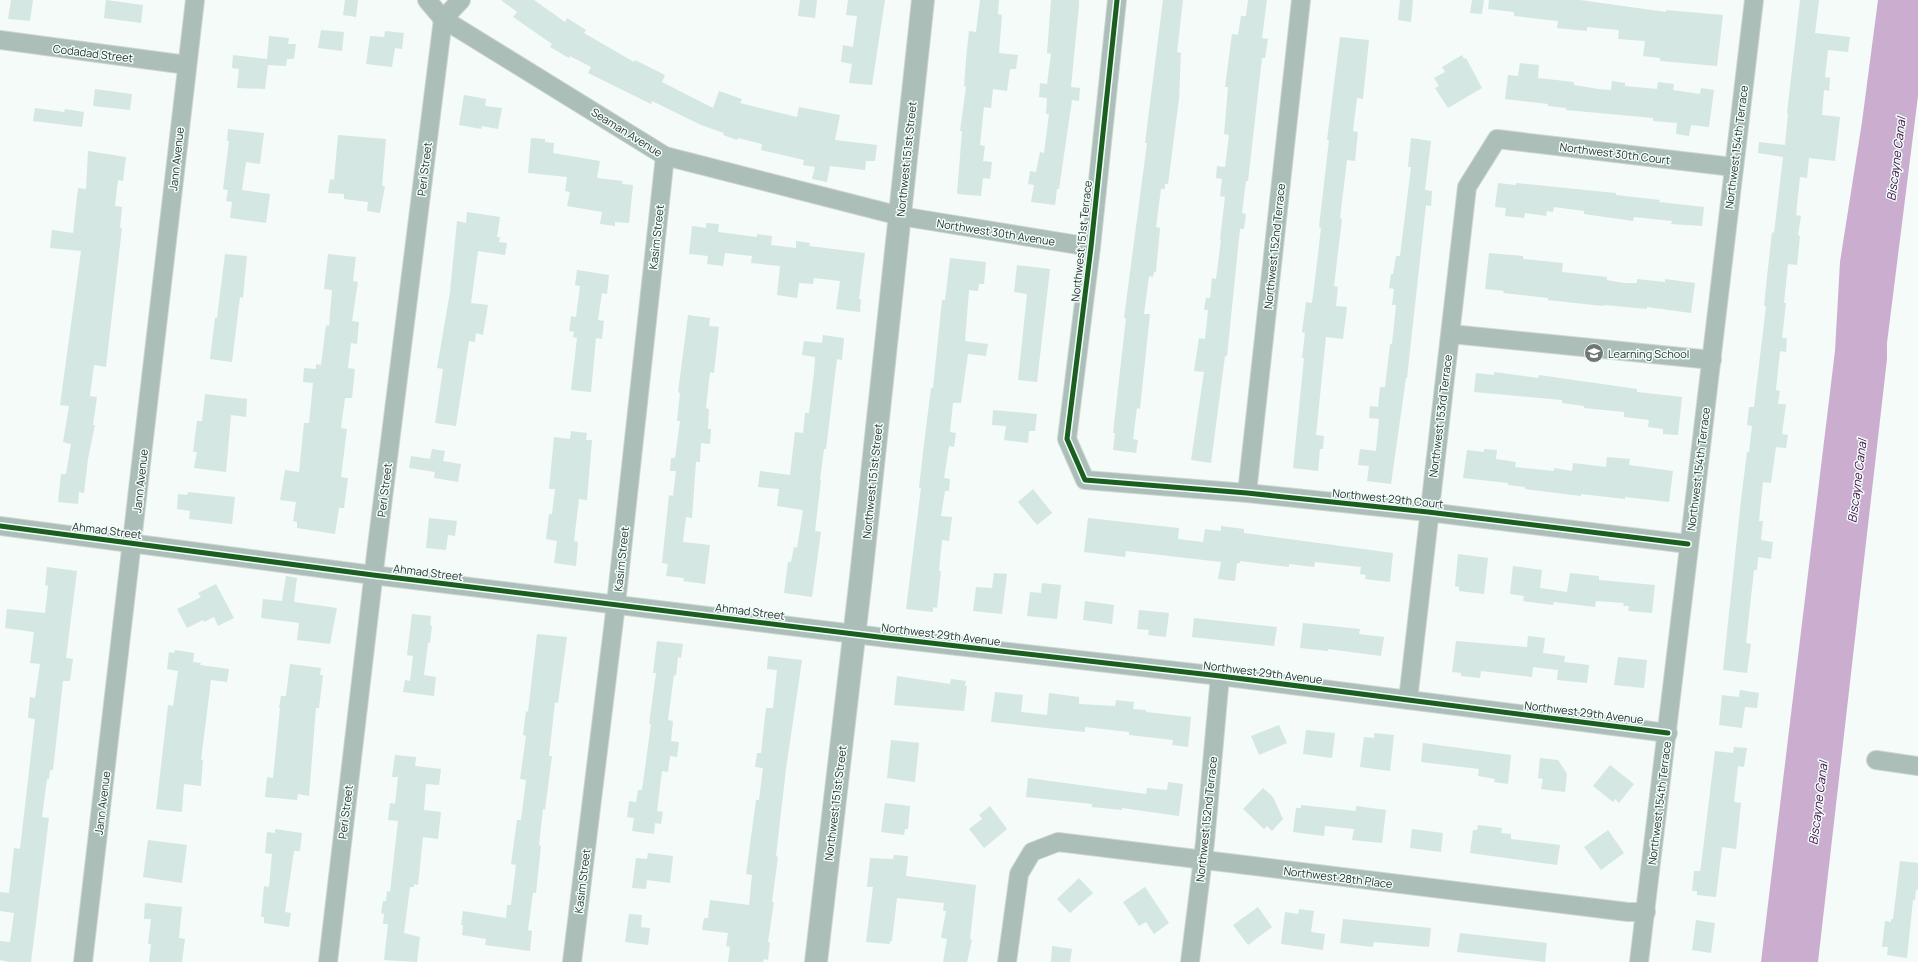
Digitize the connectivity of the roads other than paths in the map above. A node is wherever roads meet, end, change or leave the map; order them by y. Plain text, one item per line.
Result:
1 (195, 0) edge
2 (428, 0) edge
3 (461, 0) edge
4 (923, 0) edge
5 (1117, 0) edge
6 (1300, 0) edge
7 (1754, 0) edge
8 (443, 19) junction
9 (0, 40) edge
10 (187, 65) junction
11 (1497, 139) joint
12 (665, 156) junction
13 (1733, 167) junction
14 (900, 216) junction
15 (1091, 248) junction
16 (1451, 334) junction
17 (1712, 360) junction
18 (1085, 480) joint
19 (1247, 493) junction
20 (1428, 512) junction
21 (0, 526) edge
22 (132, 543) junction
23 (1688, 544) junction
24 (373, 575) junction
25 (616, 604) junction
26 (855, 634) junction
27 (1220, 676) junction
28 (1408, 700) junction
29 (1668, 733) junction
30 (1876, 760) dead end
31 (1918, 766) edge
32 (1203, 861) junction
33 (1646, 912) junction
34 (83, 962) edge
35 (328, 962) edge
36 (572, 962) edge
37 (816, 962) edge
38 (1007, 962) edge
39 (1190, 962) edge
40 (1639, 962) edge

1 - 10 street, Jann Avenue
2 - 8 street, Seaman Avenue
3 - 8 street
4 - 14 street, Northwest 151st Street
5 - 15 street, Northwest 151st Terrace
6 - 19 street, Northwest 152nd Terrace
7 - 13 street, Northwest 154th Terrace
8 - 12 street, Seaman Avenue
8 - 24 street, Peri Street
9 - 10 street, Codadad Street
10 - 22 street, Jann Avenue
11 - 13 street, Northwest 30th Court
11 - 16 street, Northwest 153rd Terrace
12 - 14 street, Seaman Avenue
12 - 25 street, Kasim Street
13 - 17 street, Northwest 154th Terrace
14 - 15 street, Northwest 30th Avenue
14 - 26 street, Northwest 151st Street
15 - 18 street, Northwest 151st Terrace
16 - 17 street
16 - 20 street, Northwest 153rd Terrace
17 - 23 street, Northwest 154th Terrace
18 - 19 street, Northwest 29th Court
19 - 20 street, Northwest 29th Court
20 - 23 street, Northwest 29th Court
20 - 28 street, Northwest 153rd Terrace
21 - 22 street, Ahmad Street
22 - 24 street, Ahmad Street
22 - 34 street, Jann Avenue
23 - 29 street, Northwest 154th Terrace
24 - 25 street, Ahmad Street
24 - 35 street, Peri Street
25 - 26 street, Ahmad Street
25 - 36 street, Kasim Street
26 - 27 street, Northwest 29th Avenue
26 - 37 street, Northwest 151st Street
27 - 28 street, Northwest 29th Avenue
27 - 32 street, Northwest 152nd Terrace
28 - 29 street, Northwest 29th Avenue
29 - 33 street, Northwest 154th Terrace
30 - 31 street
32 - 33 street, Northwest 28th Place
32 - 38 street, Northwest 28th Place
32 - 39 street, Northwest 152nd Terrace
33 - 40 street, Northwest 154th Terrace

